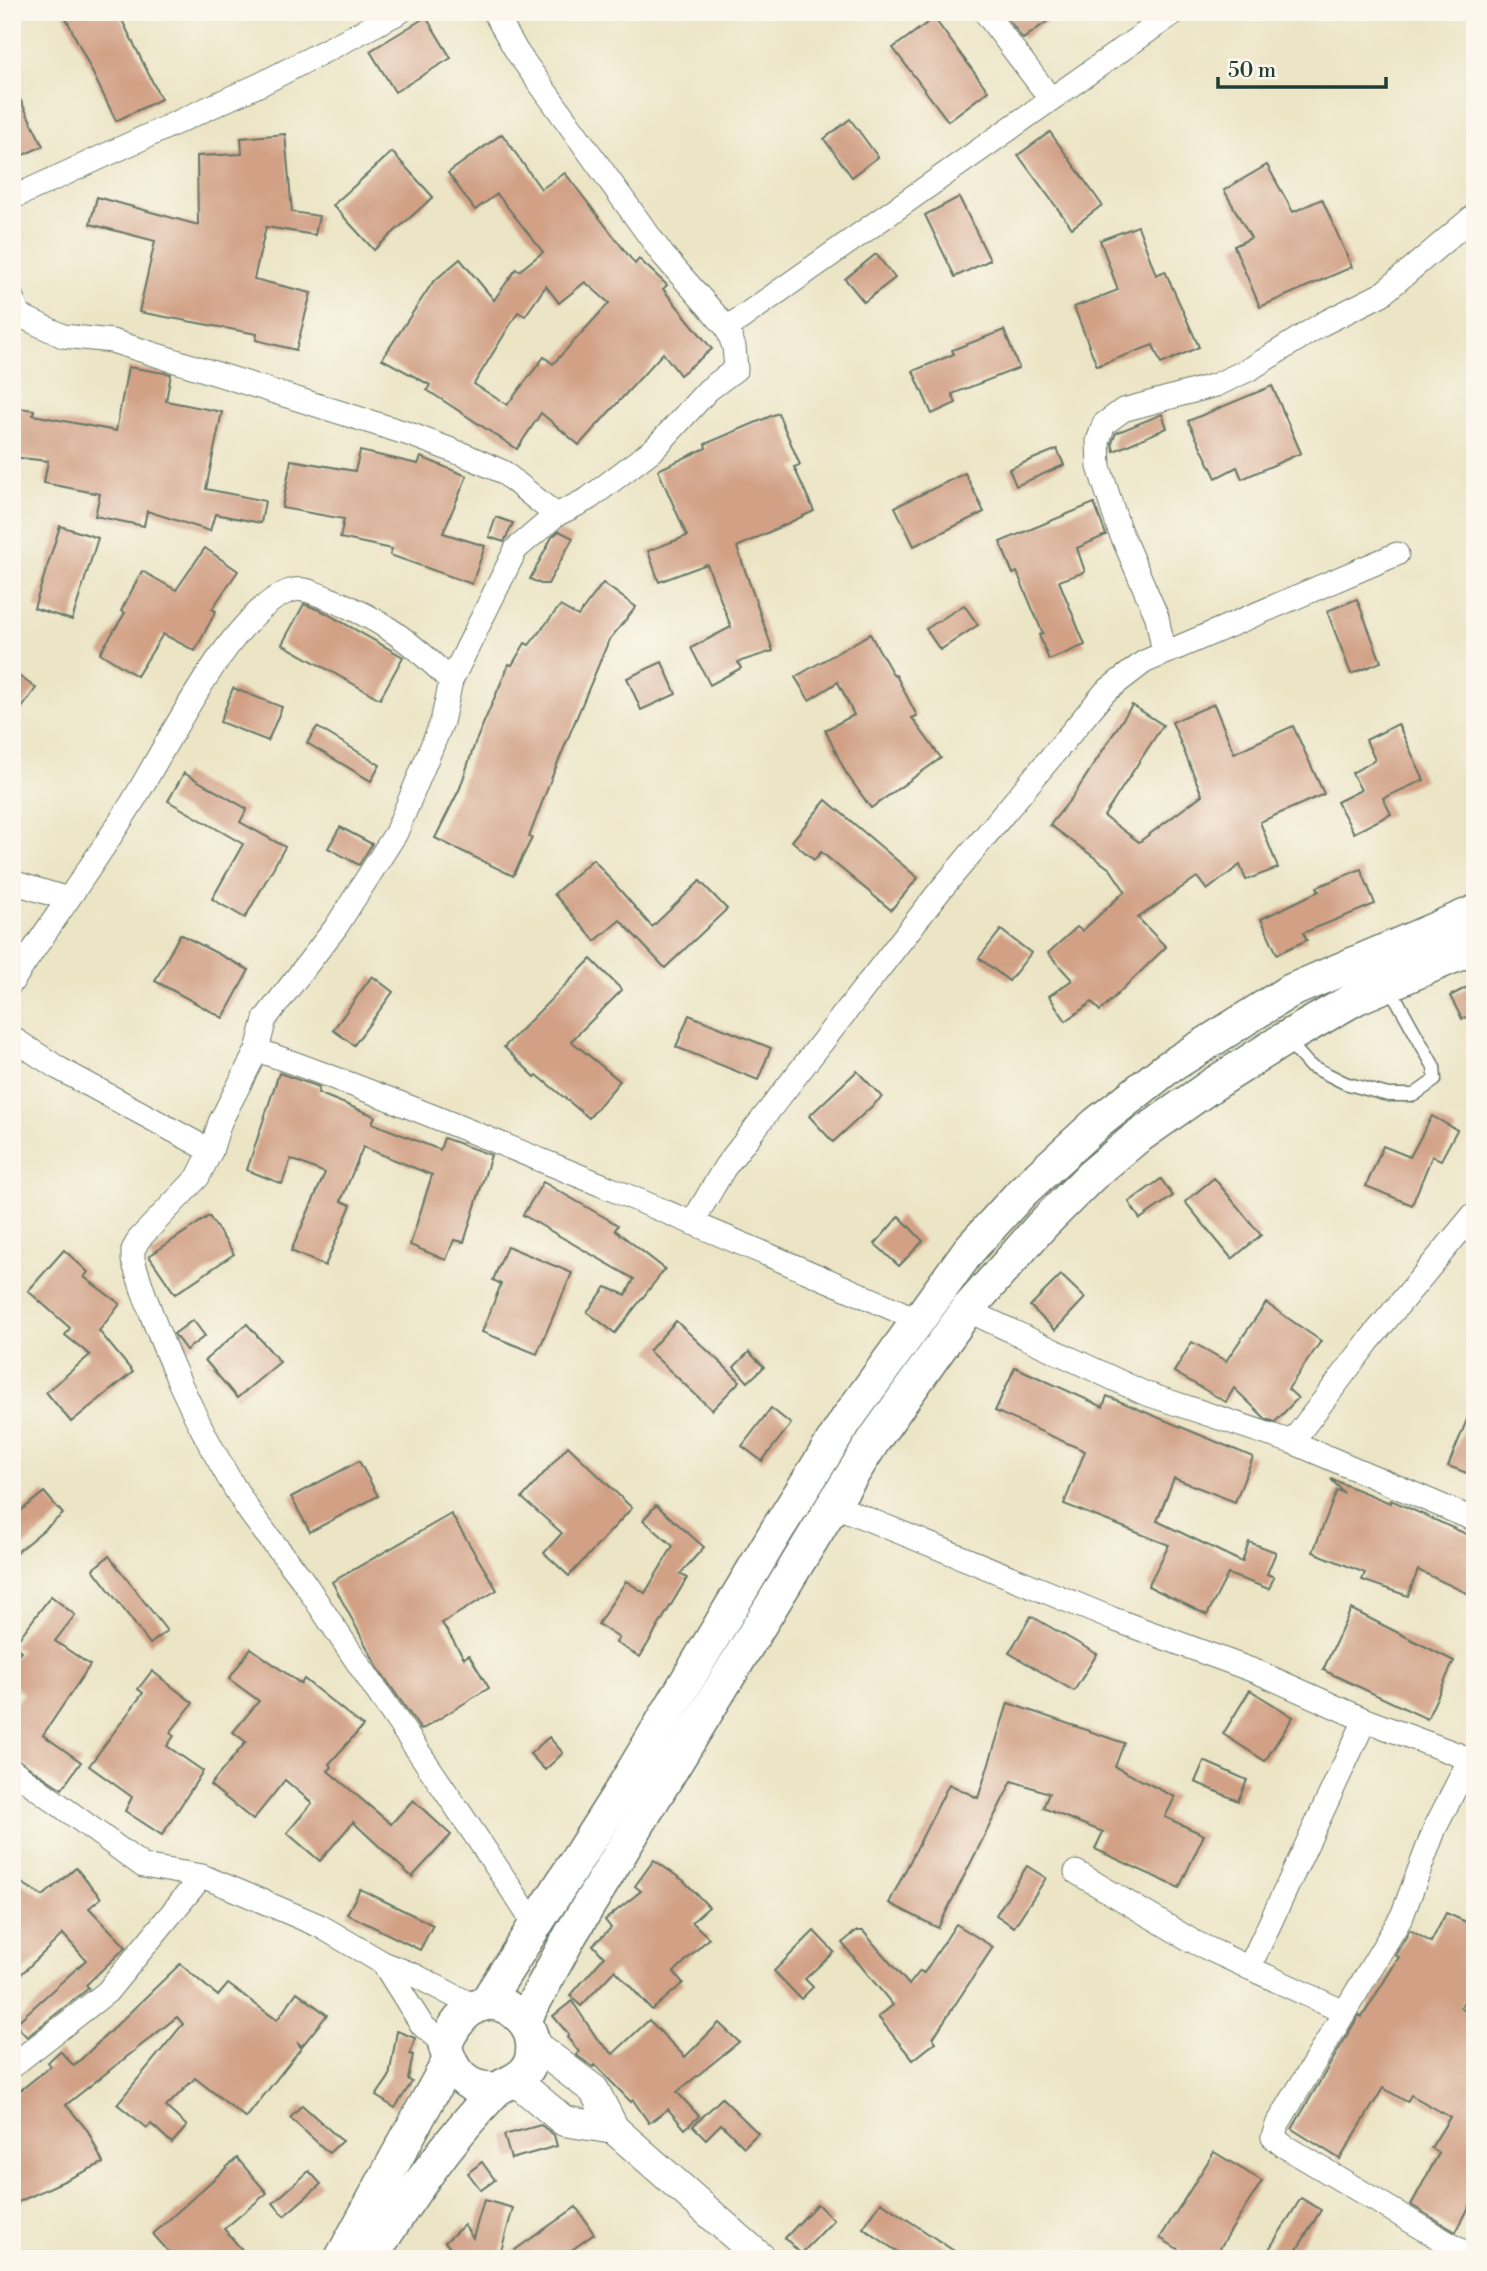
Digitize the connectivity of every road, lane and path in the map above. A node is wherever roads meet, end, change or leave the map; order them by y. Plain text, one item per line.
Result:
1 (400, 12) edge
2 (494, 12) edge
3 (985, 12) edge
4 (1175, 12) edge
5 (1050, 98) junction
6 (12, 198) edge
7 (1475, 215) edge
8 (12, 298) edge
9 (727, 328) junction
10 (556, 515) junction
11 (1397, 554) dead end
12 (1164, 653) junction
13 (452, 681) junction
14 (12, 882) edge
15 (68, 899) junction
16 (1475, 912) edge
17 (1475, 947) edge
18 (12, 982) edge
19 (1387, 983) junction
20 (12, 1038) edge
21 (1286, 1038) junction
22 (257, 1050) junction
23 (211, 1151) junction
24 (1473, 1215) dead end
25 (692, 1223) junction
26 (968, 1310) junction
27 (918, 1320) junction
28 (1292, 1442) junction
29 (833, 1505) junction
30 (1475, 1520) edge
31 (1365, 1720) junction
32 (1472, 1753) edge
33 (12, 1770) edge
34 (1076, 1872) dead end
35 (202, 1876) junction
36 (536, 1927) junction
37 (383, 1963) junction
38 (1249, 1968) junction
39 (480, 2006) junction
40 (1344, 2012) junction
41 (529, 2033) junction
42 (447, 2053) junction
43 (12, 2066) edge
44 (506, 2085) junction
45 (614, 2129) junction
46 (1469, 2252) edge
47 (341, 2259) edge
48 (369, 2259) edge
49 (762, 2259) edge

1 - 6 street
2 - 9 street
3 - 5 street
4 - 5 street
5 - 9 street
7 - 12 street
8 - 10 street
9 - 10 street
10 - 13 street
11 - 12 street
12 - 25 street
13 - 15 street
13 - 22 street
14 - 15 street
15 - 18 street
16 - 27 main road
17 - 19 main road
19 - 21 main road
19 - 21 lane
20 - 23 street
21 - 26 main road
22 - 23 street
22 - 25 street
23 - 36 street
24 - 28 street
25 - 27 street
26 - 28 street
26 - 29 main road
27 - 36 main road
28 - 30 street
29 - 31 street
29 - 41 main road
31 - 32 street
31 - 38 street
32 - 40 street
33 - 35 street
34 - 38 street
35 - 37 street
35 - 43 street
36 - 39 main road
37 - 39 street
37 - 42 street
38 - 40 street
39 - 41 main road
39 - 42 main road
40 - 46 street
41 - 44 main road
41 - 45 street
42 - 44 main road
42 - 47 main road
44 - 45 street
44 - 48 main road
45 - 49 street

